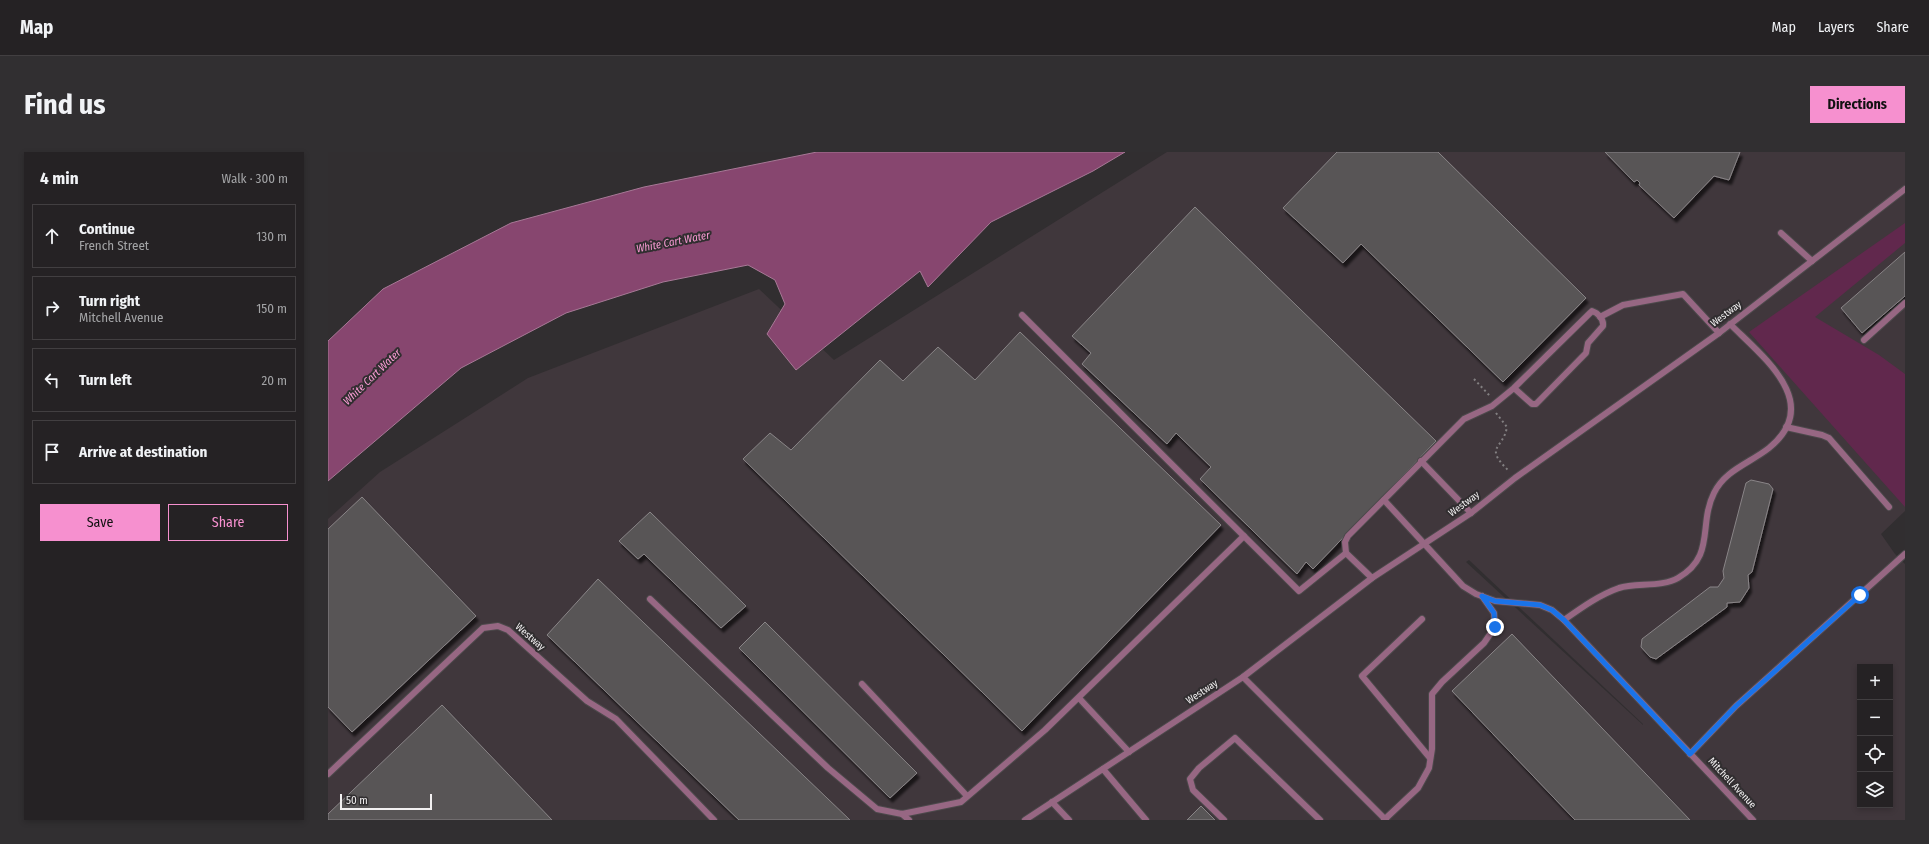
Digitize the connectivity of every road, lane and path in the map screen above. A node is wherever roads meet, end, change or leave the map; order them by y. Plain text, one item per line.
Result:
1 (1905, 189) edge
2 (1781, 234) dead end
3 (1812, 261) junction
4 (1905, 303) edge
5 (1022, 315) dead end
6 (1600, 317) junction
7 (1730, 324) junction
8 (1719, 332) junction
9 (1864, 340) dead end
10 (1474, 379) dead end
11 (1514, 388) junction
12 (1492, 406) junction
13 (1786, 427) junction
14 (1421, 461) junction
15 (1515, 478) junction
16 (1384, 500) junction
17 (1890, 507) dead end
18 (1470, 513) junction
19 (1244, 536) junction
20 (1424, 543) junction
21 (1346, 553) junction
22 (1905, 554) edge
23 (1372, 578) junction
24 (1482, 596) junction
25 (650, 599) dead end
26 (1422, 619) dead end
27 (1564, 620) junction
28 (1243, 677) junction
29 (862, 684) dead end
30 (1079, 698) junction
31 (1129, 752) junction
32 (1690, 754) junction
33 (1430, 758) junction
34 (1102, 769) junction
35 (328, 774) edge
36 (967, 796) junction
37 (1052, 802) junction
38 (902, 814) junction
39 (714, 820) edge
40 (909, 820) edge
41 (1025, 820) edge
42 (1069, 820) edge
43 (1146, 820) edge
44 (1224, 820) edge
45 (1320, 820) edge
46 (1385, 820) edge
47 (1753, 820) edge

1 - 3 lane, Westway
2 - 3 lane
3 - 7 lane, Westway
4 - 9 lane
5 - 19 lane
6 - 8 lane
6 - 11 lane
6 - 11 lane
7 - 8 lane, Westway
7 - 13 lane
8 - 15 lane, Westway
10 - 12 path
11 - 12 lane
12 - 14 lane
12 - 15 path
13 - 17 lane
13 - 27 lane
14 - 16 lane
14 - 18 lane
15 - 18 lane, Westway
16 - 20 lane, Mitchell Avenue
16 - 21 lane
18 - 20 lane, Westway
19 - 21 lane
19 - 30 lane
20 - 23 lane, Westway
20 - 24 lane, Mitchell Avenue
21 - 23 lane
22 - 32 lane
23 - 28 lane, Westway
24 - 27 lane, Mitchell Avenue
24 - 33 lane
25 - 38 lane
26 - 33 lane
27 - 32 lane, Mitchell Avenue
28 - 31 lane, Westway
28 - 46 lane
29 - 36 lane
30 - 31 lane
30 - 36 lane
31 - 34 lane, Westway
32 - 47 lane, Mitchell Avenue
33 - 46 lane
34 - 37 lane, Westway
34 - 43 lane
35 - 39 lane, Westway
36 - 38 lane
37 - 41 lane, Westway
37 - 42 lane
38 - 40 lane
44 - 45 lane

